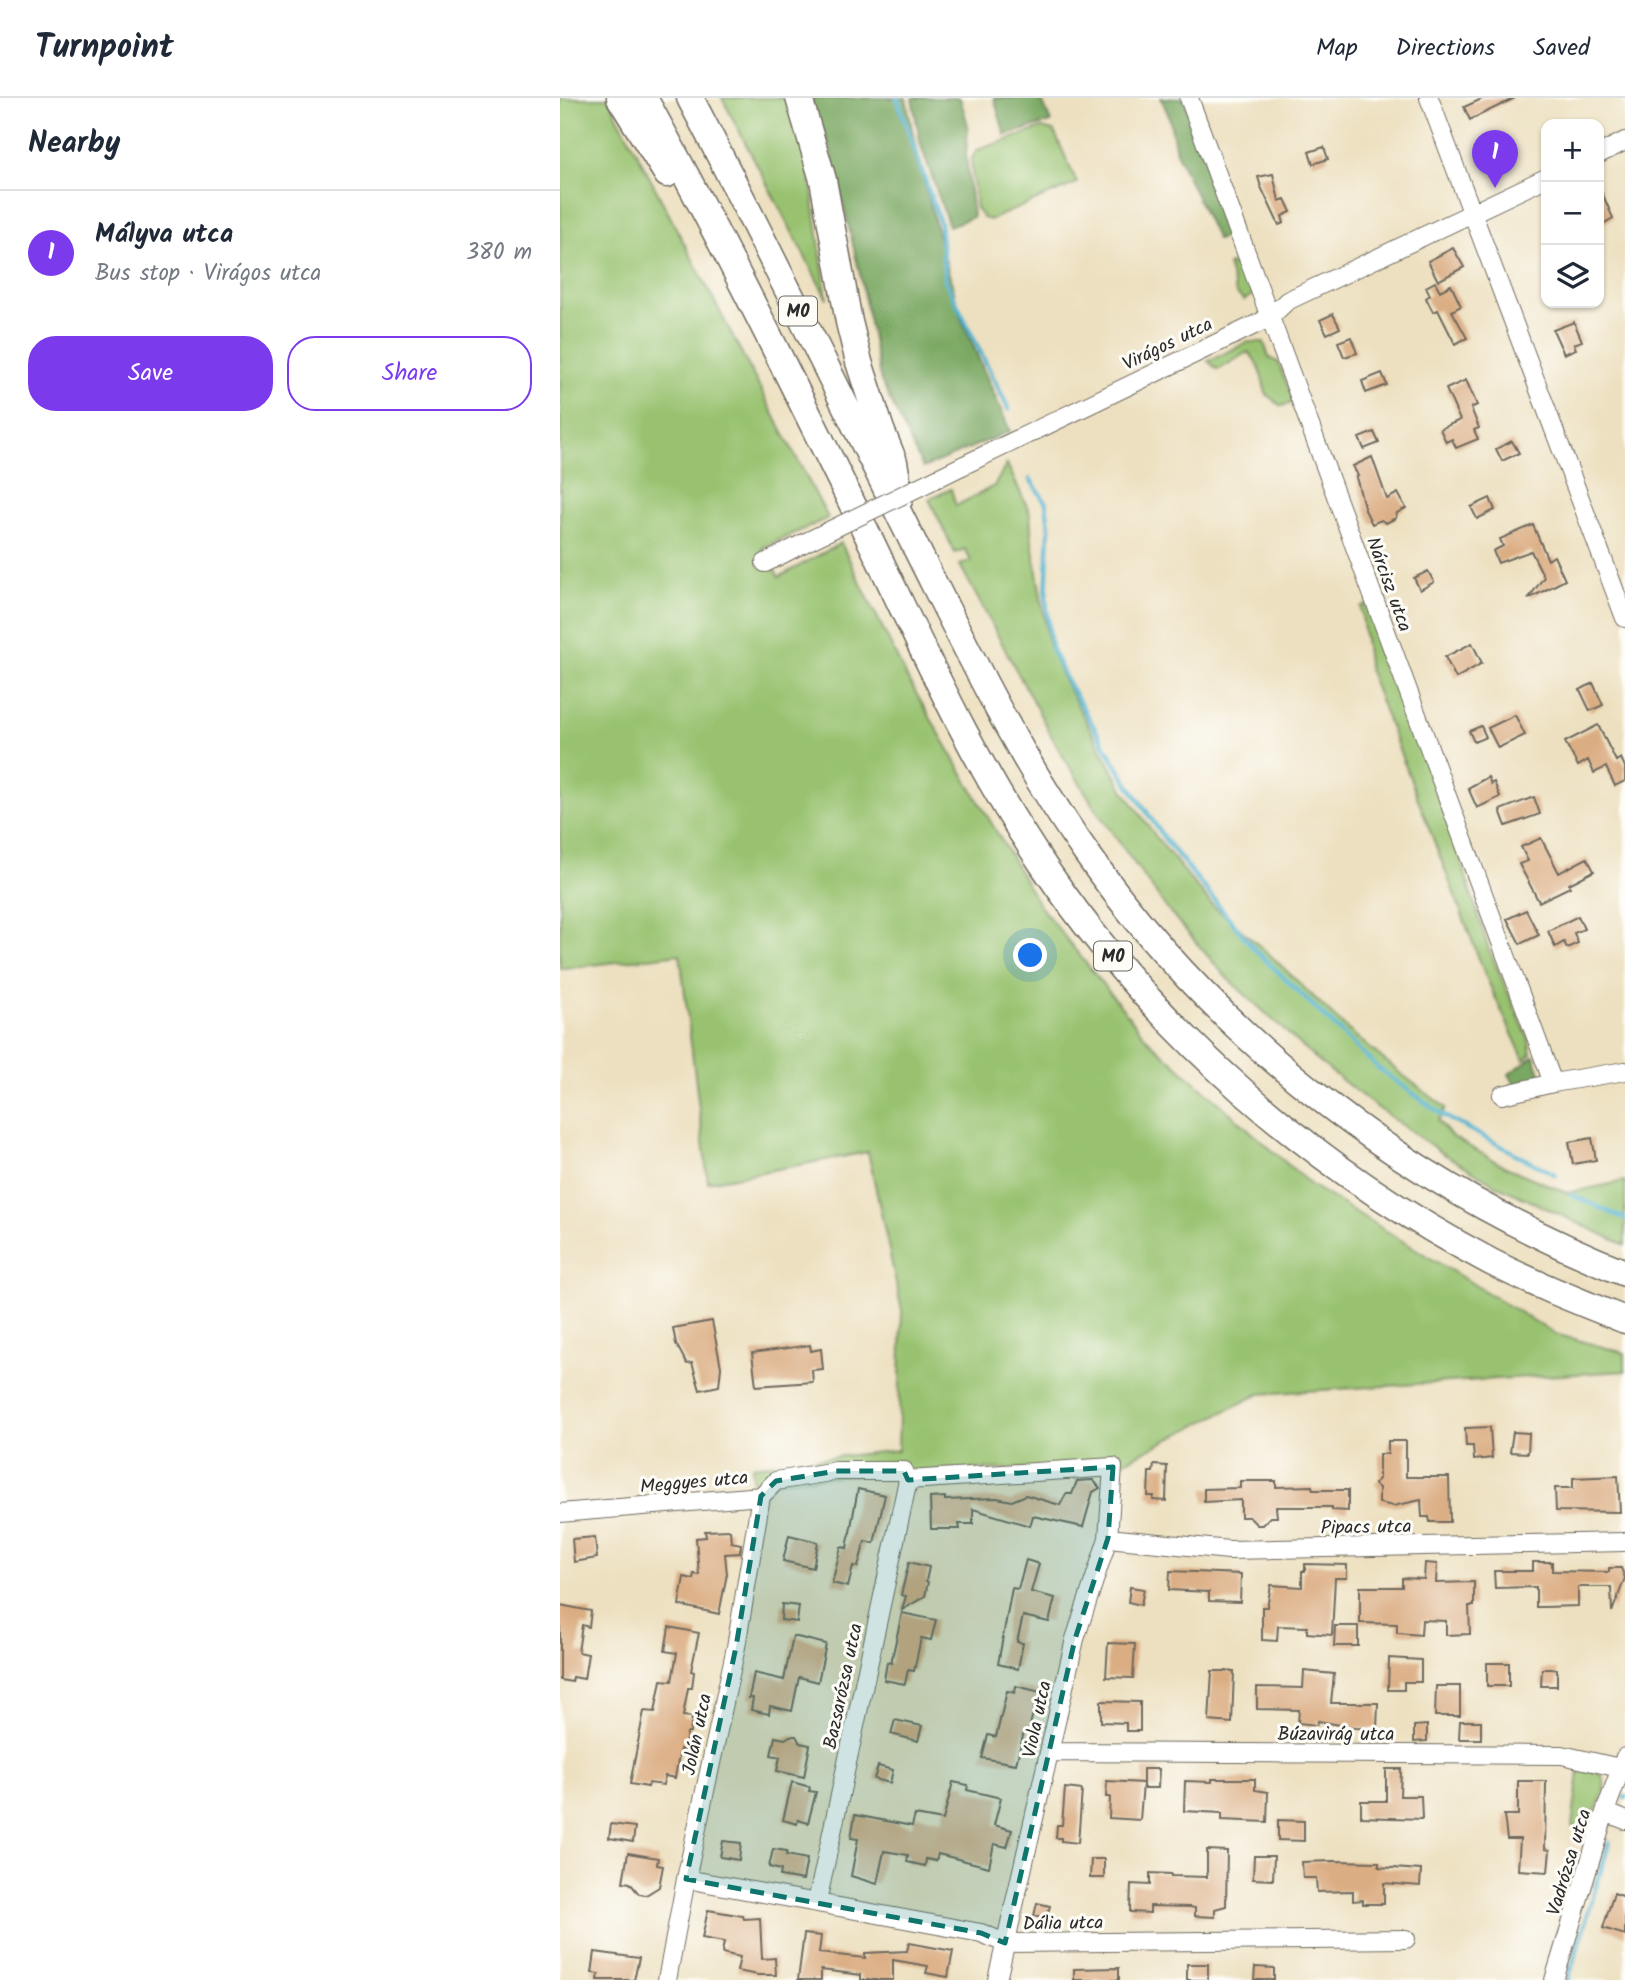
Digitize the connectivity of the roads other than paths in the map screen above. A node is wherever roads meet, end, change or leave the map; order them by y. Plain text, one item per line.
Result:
1 (620, 98) edge
2 (644, 98) edge
3 (690, 98) edge
4 (799, 98) edge
5 (1189, 98) edge
6 (1429, 98) edge
7 (1625, 141) edge
8 (1604, 152) edge
9 (1541, 180) edge
10 (1472, 213) junction
11 (710, 218) junction
12 (1269, 318) junction
13 (904, 524) junction
14 (765, 563) dead end
15 (1625, 618) edge
16 (1625, 1071) edge
17 (1553, 1083) junction
18 (1502, 1095) dead end
19 (1625, 1273) edge
20 (1625, 1320) edge
21 (1113, 1467) joint
22 (908, 1480) junction
23 (761, 1496) junction
24 (560, 1513) edge
25 (1108, 1538) junction
26 (1625, 1542) edge
27 (1051, 1752) junction
28 (1623, 1762) edge
29 (1605, 1812) junction
30 (1625, 1820) edge
31 (686, 1879) junction
32 (817, 1902) junction
33 (1406, 1939) dead end
34 (1005, 1943) junction
35 (667, 1980) edge
36 (997, 1980) edge
37 (1554, 1980) edge

1 - 11 highway
2 - 11 highway, M0
3 - 13 highway, M0
4 - 13 highway
5 - 12 street, Nárcisz utca
6 - 10 street
7 - 8 street
9 - 10 street, Virágos utca
10 - 12 street, Virágos utca
10 - 15 street
11 - 20 highway, M0
12 - 14 street, Virágos utca, bridge
12 - 17 street, Nárcisz utca
13 - 19 highway, M0
16 - 17 street
17 - 18 street
21 - 22 street, Meggyes utca
21 - 25 street, Viola utca
22 - 23 street, Meggyes utca
22 - 32 street, Bazsarózsa utca
23 - 24 street, Meggyes utca
23 - 31 street, Jolán utca
25 - 26 street, Pipacs utca
25 - 27 street, Viola utca
27 - 28 street, Búzavirág utca
27 - 34 street, Viola utca
28 - 29 street, Vadrózsa utca
29 - 30 street
29 - 37 street, Vadrózsa utca
31 - 32 street, Dália utca
31 - 35 street, Jolán utca
32 - 34 street, Dália utca
33 - 34 street, Dália utca
34 - 36 street, Viola utca

